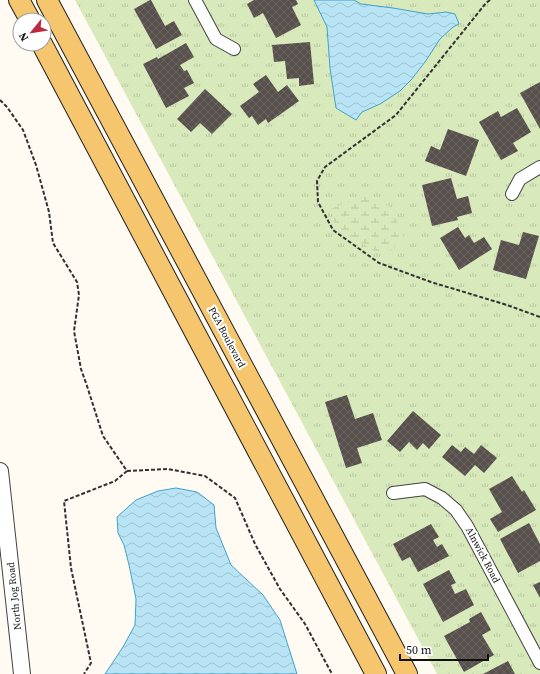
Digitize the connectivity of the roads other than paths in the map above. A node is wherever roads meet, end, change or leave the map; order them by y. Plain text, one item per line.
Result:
1 (19, 0) edge
2 (47, 0) edge
3 (195, 0) edge
4 (26, 12) edge
5 (234, 49) dead end
6 (46, 52) edge
7 (540, 167) edge
8 (512, 194) dead end
9 (0, 471) edge
10 (393, 493) dead end
11 (540, 663) edge
12 (22, 674) edge
13 (376, 674) edge
14 (408, 674) edge

1 - 4 main road
2 - 14 main road, PGA Boulevard
3 - 5 street
6 - 13 main road
7 - 8 street
9 - 12 street, North Jog Road
10 - 11 street, Alnwick Road

